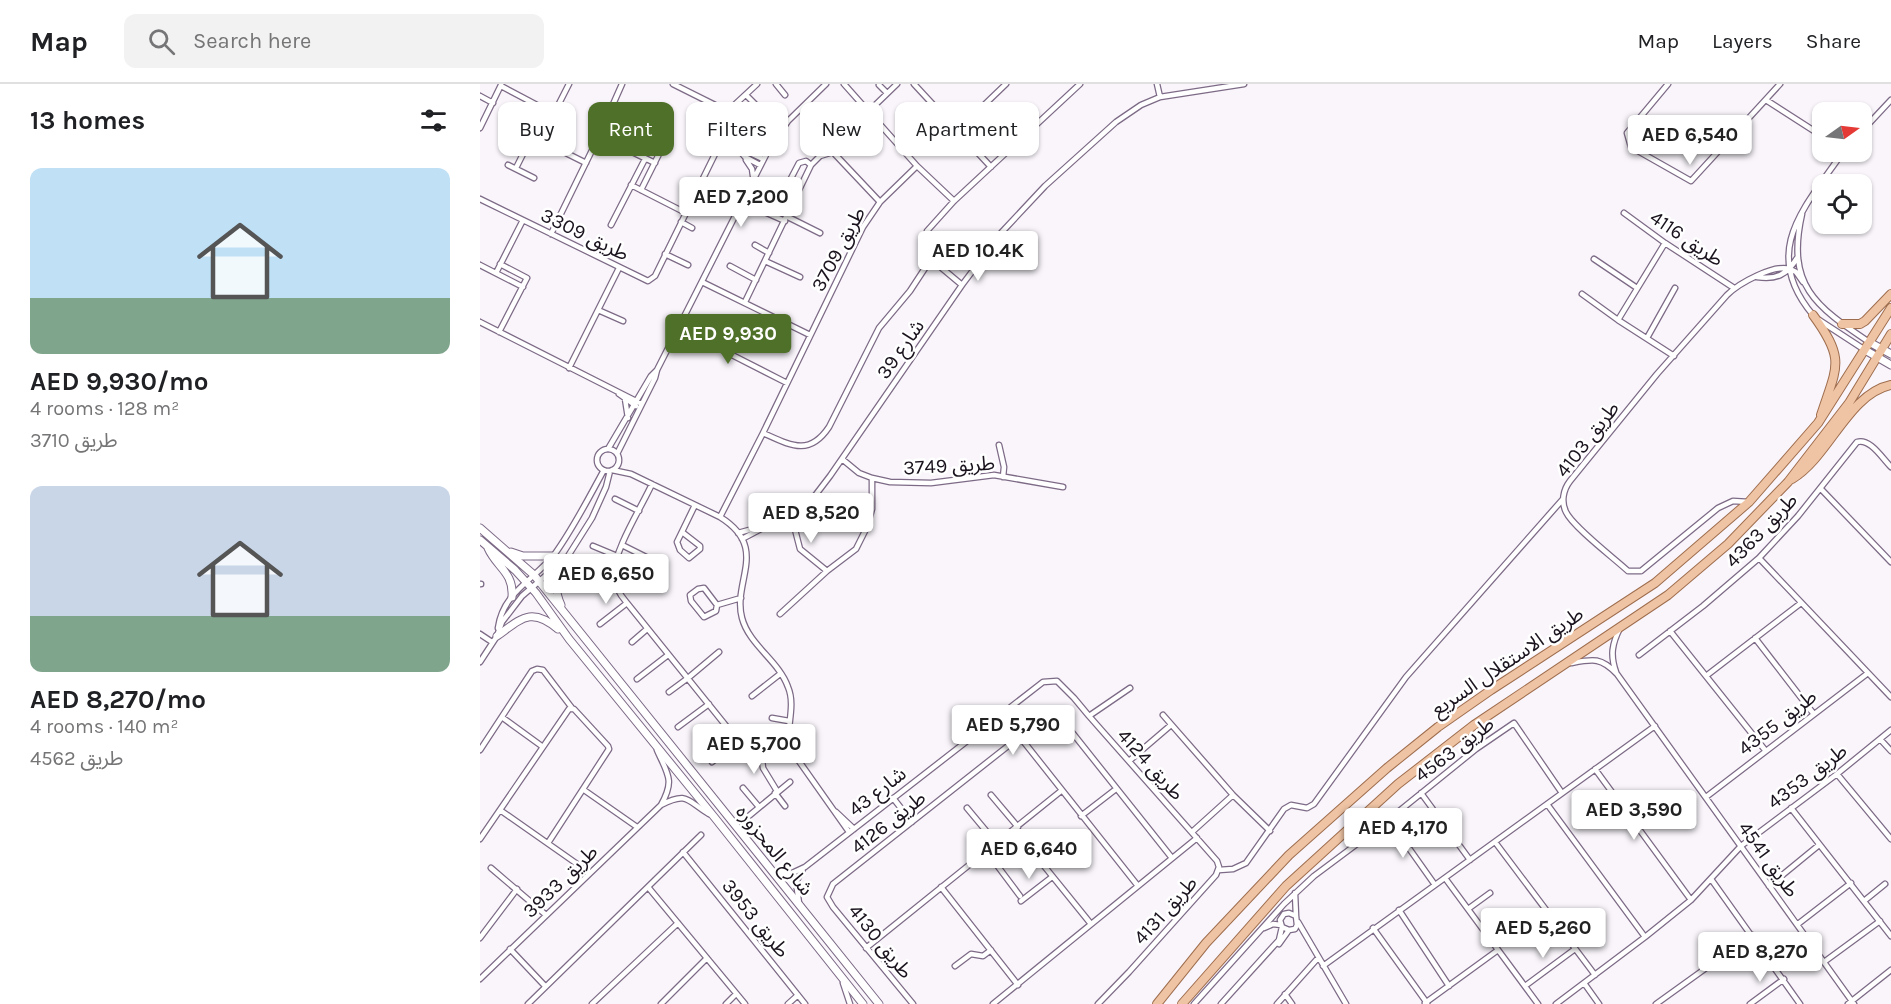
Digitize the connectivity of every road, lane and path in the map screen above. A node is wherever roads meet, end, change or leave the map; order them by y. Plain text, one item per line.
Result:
1 (569, 84) edge
2 (622, 84) edge
3 (672, 84) edge
4 (757, 84) edge
5 (776, 84) edge
6 (826, 84) edge
7 (844, 84) edge
8 (897, 84) edge
9 (914, 84) edge
10 (1006, 84) edge
11 (1080, 84) edge
12 (1157, 84) edge
13 (1244, 84) edge
14 (1668, 84) edge
15 (1780, 84) edge
16 (501, 85) edge
17 (879, 85) edge
18 (888, 93) junction
19 (746, 95) junction
20 (785, 95) dead end
21 (480, 96) edge
22 (1160, 97) junction
23 (1766, 100) junction
24 (1891, 100) edge
25 (531, 102) edge
26 (560, 102) edge
27 (614, 102) edge
28 (710, 102) edge
29 (738, 102) edge
30 (753, 102) edge
31 (861, 102) edge
32 (878, 102) edge
33 (931, 102) edge
34 (987, 102) edge
35 (493, 103) junction
36 (1872, 120) edge
37 (883, 127) edge
38 (480, 128) edge
39 (1812, 130) edge
40 (522, 156) edge
41 (571, 156) edge
42 (589, 156) edge
43 (639, 156) edge
44 (658, 156) edge
45 (714, 156) edge
46 (754, 156) edge
47 (820, 156) edge
48 (837, 156) edge
49 (981, 156) edge
50 (745, 157) joint
51 (645, 159) junction
52 (763, 159) junction
53 (1836, 162) edge
54 (586, 163) junction
55 (655, 163) junction
56 (508, 165) dead end
57 (760, 165) junction
58 (811, 165) junction
59 (917, 166) junction
60 (991, 167) junction
61 (516, 168) junction
62 (534, 178) dead end
63 (753, 178) junction
64 (631, 185) junction
65 (641, 190) junction
66 (797, 193) junction
67 (693, 198) junction
68 (480, 199) edge
69 (954, 201) junction
70 (880, 202) junction
71 (717, 209) dead end
72 (1804, 209) junction
73 (760, 210) dead end
74 (686, 213) junction
75 (1624, 213) dead end
76 (786, 219) junction
77 (523, 220) junction
78 (681, 222) junction
79 (611, 225) dead end
80 (692, 228) dead end
81 (820, 232) dead end
82 (551, 234) junction
83 (1665, 243) junction
84 (756, 245) dead end
85 (770, 253) junction
86 (665, 254) junction
87 (1797, 258) junction
88 (931, 259) junction
89 (1594, 259) dead end
90 (765, 261) junction
91 (500, 264) junction
92 (480, 265) edge
93 (688, 265) dead end
94 (730, 266) dead end
95 (618, 268) junction
96 (1790, 269) junction
97 (496, 273) junction
98 (800, 277) dead end
99 (756, 280) junction
100 (702, 282) junction
101 (962, 285) junction
102 (523, 287) junction
103 (1638, 288) junction
104 (1675, 288) dead end
105 (1734, 288) junction
106 (1807, 288) junction
107 (1582, 294) dead end
108 (1891, 294) edge
109 (745, 302) junction
110 (1891, 308) edge
111 (598, 310) junction
112 (1813, 315) junction
113 (1618, 320) junction
114 (622, 321) dead end
115 (480, 322) edge
116 (1842, 324) junction
117 (679, 328) junction
118 (499, 332) junction
119 (1891, 334) edge
120 (810, 335) junction
121 (1647, 338) junction
122 (1867, 346) junction
123 (1880, 352) junction
124 (1891, 354) edge
125 (1674, 356) junction
126 (1891, 365) edge
127 (569, 368) junction
128 (787, 383) junction
129 (1891, 385) edge
130 (619, 394) junction
131 (626, 399) junction
132 (639, 404) junction
133 (628, 418) junction
134 (1818, 423) junction
135 (763, 433) junction
136 (999, 445) dead end
137 (608, 449) junction
138 (617, 454) junction
139 (842, 459) junction
140 (619, 461) junction
141 (1891, 467) edge
142 (609, 470) junction
143 (632, 474) junction
144 (1003, 477) junction
145 (872, 478) junction
146 (1788, 482) junction
147 (652, 484) junction
148 (1063, 487) dead end
149 (1821, 489) junction
150 (1563, 499) junction
151 (615, 500) dead end
152 (1749, 502) junction
153 (695, 506) junction
154 (639, 511) junction
155 (720, 517) junction
156 (792, 518) junction
157 (763, 527) junction
158 (480, 528) edge
159 (682, 532) junction
160 (738, 533) junction
161 (742, 539) junction
162 (480, 540) edge
163 (487, 545) junction
164 (622, 545) junction
165 (592, 546) dead end
166 (508, 552) junction
167 (553, 556) junction
168 (616, 556) junction
169 (1759, 558) junction
170 (1891, 562) edge
171 (653, 563) junction
172 (563, 564) junction
173 (827, 571) junction
174 (536, 579) junction
175 (614, 579) junction
176 (525, 581) junction
177 (599, 585) dead end
178 (531, 588) junction
179 (512, 597) junction
180 (741, 598) junction
181 (627, 603) junction
182 (1801, 603) junction
183 (717, 605) junction
184 (780, 614) dead end
185 (567, 615) junction
186 (600, 624) dead end
187 (1620, 628) junction
188 (648, 629) junction
189 (1670, 631) junction
190 (480, 634) edge
191 (1755, 638) junction
192 (494, 639) junction
193 (569, 639) junction
194 (632, 642) dead end
195 (719, 652) dead end
196 (668, 655) junction
197 (1638, 655) dead end
198 (480, 662) edge
199 (1568, 663) junction
200 (1868, 673) junction
201 (780, 674) junction
202 (1617, 674) junction
203 (1706, 676) junction
204 (688, 678) junction
205 (637, 679) dead end
206 (1057, 681) joint
207 (1130, 688) dead end
208 (669, 692) dead end
209 (752, 696) dead end
210 (1891, 697) edge
211 (709, 704) junction
212 (572, 708) junction
213 (1813, 713) junction
214 (1163, 715) dead end
215 (1089, 717) junction
216 (503, 718) junction
217 (772, 718) dead end
218 (789, 721) junction
219 (1171, 725) junction
220 (1655, 726) junction
221 (678, 727) dead end
222 (1891, 730) edge
223 (755, 736) dead end
224 (1020, 737) junction
225 (1880, 739) junction
226 (653, 742) junction
227 (739, 742) junction
228 (543, 747) junction
229 (789, 747) junction
230 (480, 750) edge
231 (1765, 750) junction
232 (761, 751) junction
233 (1891, 751) edge
234 (1129, 761) junction
235 (712, 762) dead end
236 (1595, 770) junction
237 (1837, 774) junction
238 (790, 782) dead end
239 (743, 788) dead end
240 (1116, 789) junction
241 (584, 790) junction
242 (1061, 791) junction
243 (776, 792) junction
244 (1421, 793) junction
245 (1562, 793) junction
246 (991, 795) dead end
247 (1233, 795) junction
248 (1706, 797) junction
249 (893, 798) junction
250 (1548, 804) junction
251 (661, 805) junction
252 (785, 806) dead end
253 (759, 807) junction
254 (967, 808) dead end
255 (1791, 808) junction
256 (500, 810) junction
257 (750, 814) dead end
258 (1082, 816) junction
259 (716, 818) junction
260 (1389, 820) junction
261 (912, 822) junction
262 (637, 827) junction
263 (1017, 828) junction
264 (852, 830) junction
265 (1270, 831) junction
266 (1192, 832) junction
267 (701, 835) dead end
268 (1197, 838) junction
269 (480, 839) edge
270 (1891, 839) edge
271 (1495, 842) junction
272 (548, 843) junction
273 (997, 844) junction
274 (1819, 845) junction
275 (1741, 846) junction
276 (683, 852) junction
277 (987, 852) junction
278 (1172, 858) junction
279 (1470, 860) junction
280 (805, 867) junction
281 (491, 868) dead end
282 (1219, 870) junction
283 (772, 872) junction
284 (590, 873) junction
285 (1052, 877) junction
286 (1445, 878) junction
287 (1711, 879) junction
288 (1851, 883) junction
289 (1885, 884) dead end
290 (1435, 885) junction
291 (1138, 886) junction
292 (1769, 886) junction
293 (648, 887) junction
294 (941, 887) junction
295 (517, 889) junction
296 (1295, 893) junction
297 (1490, 893) dead end
298 (827, 897) joint
299 (1690, 900) junction
300 (1864, 902) junction
301 (799, 905) junction
302 (1468, 909) junction
303 (1399, 910) junction
304 (546, 915) junction
305 (1296, 916) junction
306 (1880, 921) junction
307 (1298, 922) junction
308 (678, 923) junction
309 (1091, 924) junction
310 (1798, 924) junction
311 (1282, 926) junction
312 (1373, 928) junction
313 (1262, 929) junction
314 (1291, 930) junction
315 (1752, 936) junction
316 (1891, 936) edge
317 (1645, 937) junction
318 (480, 938) edge
319 (1307, 941) junction
320 (866, 948) junction
321 (510, 949) junction
322 (1575, 949) junction
323 (991, 950) junction
324 (1498, 950) junction
325 (1267, 953) junction
326 (707, 958) junction
327 (1318, 958) junction
328 (1824, 962) junction
329 (955, 966) dead end
330 (1323, 966) junction
331 (1891, 970) edge
332 (840, 975) junction
333 (1595, 975) junction
334 (480, 979) edge
335 (1784, 979) junction
336 (1584, 983) junction
337 (1018, 985) junction
338 (545, 986) junction
339 (1449, 986) junction
340 (1525, 986) junction
341 (736, 994) junction
342 (1285, 994) junction
343 (798, 995) junction
344 (1426, 1003) edge
345 (1851, 1003) edge
346 (528, 1004) edge
347 (592, 1004) edge
348 (661, 1004) edge
349 (726, 1004) edge
350 (745, 1004) edge
351 (788, 1004) edge
352 (805, 1004) edge
353 (850, 1004) edge
354 (863, 1004) edge
355 (879, 1004) edge
356 (912, 1004) edge
357 (993, 1004) edge
358 (1098, 1004) edge
359 (1157, 1004) edge
360 (1182, 1004) edge
361 (1194, 1004) edge
362 (1221, 1004) edge
363 (1277, 1004) edge
364 (1292, 1004) edge
365 (1346, 1004) edge
366 (1538, 1004) edge
367 (1556, 1004) edge
368 (1599, 1004) edge
369 (1656, 1004) edge
370 (1750, 1004) edge
371 (1800, 1004) edge

1 - 26 street
2 - 27 street
3 - 28 street
4 - 19 street
5 - 20 street
6 - 52 street
7 - 31 street
8 - 18 street
9 - 33 street
10 - 34 street
11 - 60 street
12 - 22 street
13 - 22 street, شارع 39
14 - 23 street
15 - 23 street
16 - 25 street
16 - 35 street
17 - 18 street
18 - 32 street
19 - 29 street
19 - 30 street
21 - 35 street
22 - 101 street, شارع 39
23 - 39 street
24 - 36 street
35 - 38 street
37 - 59 street
40 - 61 street
41 - 54 street
42 - 54 street
43 - 51 street
44 - 55 street
45 - 67 street, طريق 3309
46 - 52 street
47 - 58 street
48 - 70 street
49 - 60 street
50 - 57 street
50 - 63 street
51 - 55 street
51 - 64 street
52 - 57 street
53 - 72 street
54 - 82 street
55 - 65 street
56 - 61 street
57 - 63 street
58 - 66 street
58 - 66 street
59 - 69 street
59 - 70 street, طريق 3709
60 - 69 street
61 - 62 street
63 - 100 street
64 - 65 street
64 - 79 street
65 - 74 street
66 - 76 street
67 - 71 street
67 - 74 street, طريق 3309
68 - 77 street, طريق 3309
69 - 88 street
70 - 120 street, طريق 3709
72 - 87 street
72 - 96 street
73 - 76 street
74 - 78 street, طريق 3309
75 - 83 street, طريق 4116
76 - 81 street
76 - 85 street
77 - 82 street, طريق 3309
77 - 91 street
78 - 80 street
78 - 86 street, طريق 3309
82 - 95 street, طريق 3309
83 - 103 street
83 - 105 street, طريق 4116
84 - 85 street
85 - 90 street
86 - 93 street
86 - 95 street, طريق 3309
87 - 96 street
87 - 106 street
88 - 101 street
88 - 135 street
89 - 103 street
90 - 98 street
90 - 99 street
91 - 97 street
91 - 102 street
92 - 97 street
94 - 99 street
95 - 111 street
96 - 105 street, طريق 4103
96 - 106 street
96 - 112 street
97 - 102 street
99 - 109 street
100 - 109 street
100 - 117 street
101 - 139 street, شارع 39
102 - 118 street
103 - 113 street
104 - 121 street
105 - 125 street, طريق 4103
106 - 116 street
107 - 113 street
108 - 116 main road
109 - 120 street
110 - 122 main road, طريق الاستقلال السريع
111 - 114 street
111 - 127 street
112 - 122 street
112 - 134 main road
113 - 121 street
115 - 118 street
116 - 122 street
117 - 128 street
117 - 132 street
118 - 127 street
119 - 123 main road, طريق الاستقلال السريع
120 - 128 street, طريق 3709
121 - 125 street
122 - 123 main road
122 - 134 main road, طريق الاستقلال السريع
123 - 124 main road
123 - 126 main road
123 - 146 main road, طريق الاستقلال السريع
125 - 150 street, طريق 4103
127 - 130 street
128 - 135 street, طريق 3709
129 - 146 main road
130 - 131 street
130 - 132 street
131 - 132 street
131 - 133 street
132 - 133 street
132 - 138 street
133 - 137 street
134 - 152 main road, طريق الاستقلال السريع
135 - 155 street, طريق 3709
136 - 144 street
137 - 138 street
137 - 142 street
138 - 140 street
139 - 145 street, طريق 3749
139 - 156 street, شارع 39
140 - 142 street
140 - 143 street
141 - 149 street, طريق 4363
142 - 143 street
142 - 167 street
142 - 172 street
143 - 147 street
144 - 145 street, طريق 3749
144 - 148 street, طريق 3749
145 - 173 street
146 - 187 main road, طريق الاستقلال السريع
147 - 153 street
147 - 154 street
149 - 169 street, طريق 4363
149 - 170 street
150 - 152 street, طريق 4103
150 - 265 street
151 - 154 street
152 - 359 main road, طريق الاستقلال السريع
153 - 155 street
153 - 159 street
154 - 164 street
155 - 160 street
156 - 157 street, شارع 39
156 - 173 street
157 - 160 street, شارع 39
157 - 161 street, شارع 39
158 - 166 main road, شارع المحزوره
159 - 159 street
160 - 161 street
161 - 180 street
162 - 163 main road, شارع المحزوره
163 - 176 main road, شارع المحزوره
163 - 179 main road
164 - 168 street
164 - 171 street
165 - 168 street
166 - 167 main road
166 - 174 main road, شارع المحزوره
167 - 174 street
168 - 175 street
169 - 182 street
169 - 189 street, طريق 4363
171 - 171 street
172 - 174 street
172 - 185 main road
173 - 184 street
174 - 176 street
174 - 178 street
174 - 185 main road, شارع المحزوره
175 - 177 street
175 - 181 street
176 - 178 main road, شارع المحزوره
176 - 179 street
178 - 192 street
178 - 193 main road, شارع المحزوره
179 - 192 street
180 - 183 street
180 - 201 street
181 - 186 street
181 - 188 street
182 - 191 street
182 - 200 street
183 - 183 street
185 - 283 main road, شارع المحزوره
187 - 199 main road, طريق الاستقلال السريع
187 - 202 street
188 - 194 street
188 - 196 street
189 - 197 street, طريق 4363
189 - 203 street
190 - 192 street
191 - 203 street
191 - 213 street
192 - 193 main road
192 - 198 street
193 - 226 main road, شارع المحزوره
195 - 204 street
196 - 204 street
196 - 205 street
199 - 202 street
199 - 360 main road, طريق الاستقلال السريع
200 - 210 street
200 - 213 street, طريق 4355
201 - 209 street
201 - 218 street
202 - 220 street, طريق 4541
203 - 231 street
204 - 208 street
204 - 211 street
206 - 215 street, طريق 4124
206 - 249 street, شارع 43
207 - 215 street, طريق 4124
211 - 221 street
211 - 227 street
212 - 216 street
212 - 228 street
212 - 241 street
213 - 231 street, طريق 4355
214 - 219 street
215 - 234 street, طريق 4124
216 - 228 street
216 - 230 street
217 - 218 street
218 - 229 street
219 - 234 street
219 - 247 street
220 - 236 street
220 - 248 street, طريق 4541
222 - 225 street, طريق 4353
223 - 227 street
224 - 240 street, طريق 4126
224 - 242 street
224 - 261 street, طريق 4126
225 - 233 street
225 - 237 street, طريق 4353
226 - 251 street, طريق 3933
226 - 259 main road, شارع المحزوره
227 - 232 street
227 - 235 street
228 - 256 street
229 - 232 street
229 - 264 street
231 - 248 street, طريق 4355
232 - 243 street
234 - 266 street, طريق 4124
236 - 245 street
236 - 299 street
237 - 255 street, طريق 4353
237 - 270 street
238 - 243 street
239 - 253 street
240 - 258 street
240 - 278 street, طريق 4126
241 - 262 street
241 - 272 street
242 - 258 street
242 - 263 street
243 - 252 street
243 - 253 street
244 - 245 street, طريق 4563
244 - 260 street, طريق 4563
244 - 279 street
245 - 250 street
246 - 263 street
247 - 265 street
247 - 266 street
248 - 275 street, طريق 4541
249 - 261 street
249 - 264 street, شارع 43
250 - 271 street
250 - 317 street
251 - 259 street
251 - 262 street, طريق 3933
253 - 257 street
254 - 273 street
255 - 274 street
255 - 275 street, طريق 4353
256 - 269 street
256 - 272 street
258 - 291 street
259 - 332 main road, شارع المحزوره
260 - 290 street
260 - 296 street, طريق 4563
261 - 298 street, طريق 4126
262 - 284 street, طريق 3933
263 - 273 street
263 - 285 street
264 - 280 street, شارع 43
265 - 282 street
266 - 268 street, طريق 4131
267 - 276 street
268 - 278 street
268 - 282 street, طريق 4131
271 - 279 street
271 - 322 street
272 - 284 street
273 - 277 street
274 - 288 street
274 - 292 street
275 - 287 street, طريق 4353
275 - 292 street, طريق 4541
276 - 293 street
276 - 343 street, طريق 3953
277 - 285 street
277 - 294 street
278 - 291 street
279 - 286 street
280 - 283 street, شارع 43
280 - 301 street
281 - 295 street
282 - 358 street, طريق 4131
283 - 301 main road, شارع المحزوره
284 - 304 street, طريق 3933
285 - 309 street
286 - 290 street
286 - 302 street
287 - 299 street, طريق 4353
287 - 315 street
288 - 300 street
288 - 310 street
289 - 300 street
290 - 303 street
291 - 309 street
292 - 310 street, طريق 4541
293 - 308 street
293 - 338 street
294 - 320 street
294 - 323 street
295 - 304 street
295 - 318 street
296 - 305 street
296 - 313 street, طريق 4563
297 - 302 street
298 - 320 street, طريق 4130
299 - 317 street, طريق 4353
300 - 306 street
301 - 355 main road, شارع المحزوره
302 - 324 street
303 - 312 street
303 - 339 street
304 - 321 street, طريق 3933
305 - 307 street
305 - 311 street
306 - 316 street
306 - 328 street
307 - 314 street
307 - 319 street
308 - 326 street
308 - 347 street
309 - 337 street
310 - 328 street, طريق 4541
311 - 313 street
311 - 314 street
311 - 325 street
312 - 330 street
312 - 344 street
313 - 361 street, طريق 4563
314 - 319 street
314 - 325 street
315 - 335 street
315 - 369 street
317 - 333 street, طريق 4353
319 - 327 street
320 - 356 street, طريق 4130
321 - 334 street, طريق 3933
321 - 338 street
322 - 333 street
322 - 340 street
323 - 329 street
323 - 337 street
324 - 339 street
324 - 340 street
325 - 362 street
326 - 341 street
326 - 348 street
327 - 330 street
327 - 342 street
328 - 345 street, طريق 4541
330 - 365 street
331 - 345 street
332 - 353 street
332 - 354 main road, شارع المحزوره
333 - 336 street, طريق 4353
335 - 370 street
335 - 371 street
336 - 367 street, طريق 4353
336 - 368 street
337 - 357 street
338 - 346 street
339 - 344 street
340 - 366 street
341 - 349 street
341 - 350 street
342 - 363 street
342 - 364 street
343 - 351 street
343 - 352 street, طريق 3953

